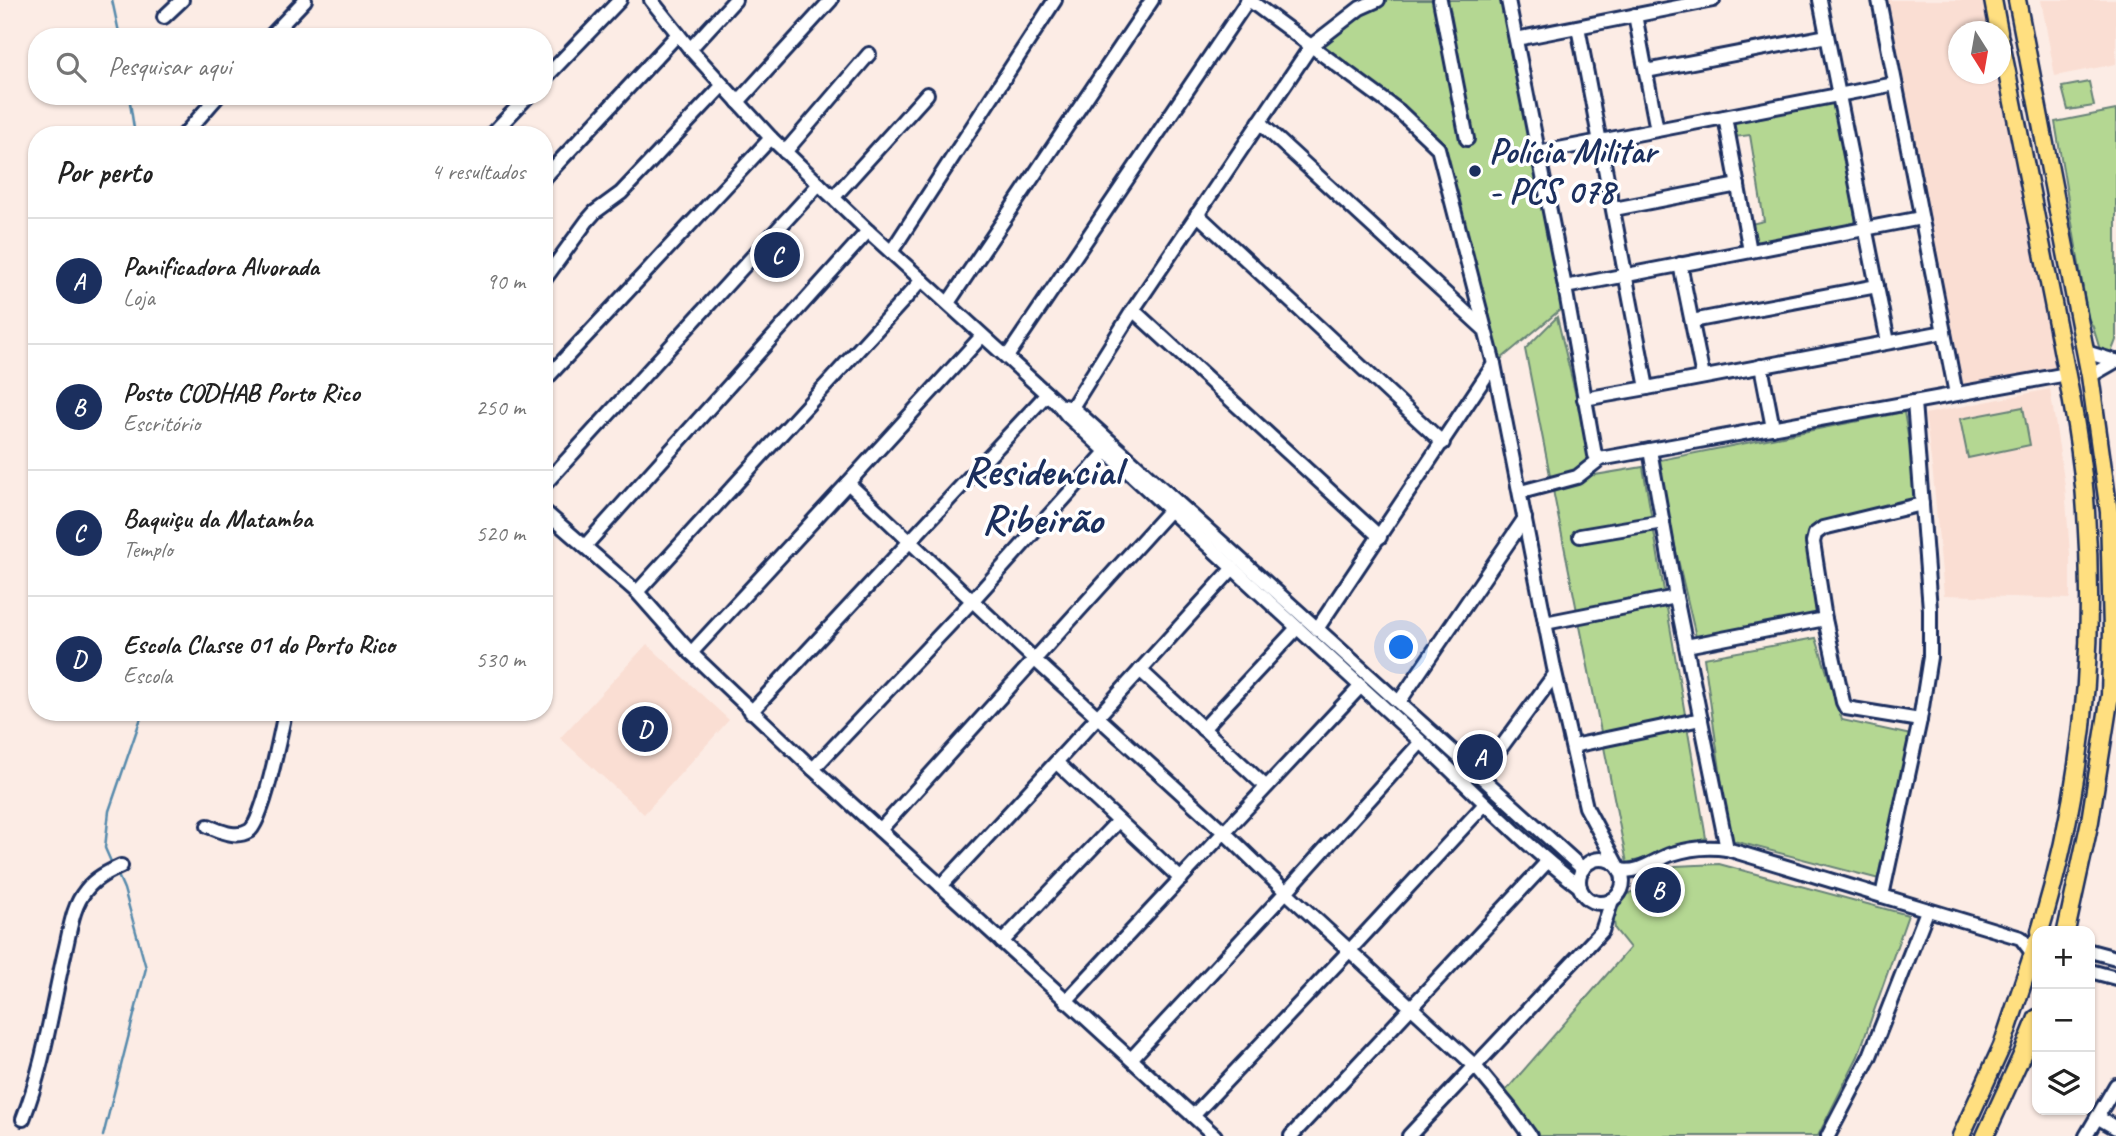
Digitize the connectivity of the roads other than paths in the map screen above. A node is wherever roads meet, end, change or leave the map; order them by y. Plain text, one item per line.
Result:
1 (182, 0) edge
2 (305, 0) edge
3 (620, 0) edge
4 (651, 0) edge
5 (735, 0) edge
6 (831, 0) edge
7 (1055, 0) edge
8 (1152, 0) edge
9 (1249, 0) edge
10 (1378, 0) edge
11 (1440, 0) edge
12 (1508, 0) edge
13 (1713, 0) edge
14 (1820, 0) edge
15 (1879, 0) edge
16 (1993, 0) edge
17 (2017, 0) edge
18 (1689, 2) edge
19 (1635, 15) junction
20 (164, 17) dead end
21 (1997, 21) edge
22 (1578, 27) junction
23 (279, 28) edge
24 (678, 34) junction
25 (1827, 36) junction
26 (1516, 39) junction
27 (1311, 47) junction
28 (690, 49) junction
29 (869, 54) dead end
30 (553, 70) edge
31 (1646, 71) junction
32 (1895, 84) junction
33 (2009, 84) edge
34 (722, 86) junction
35 (927, 94) dead end
36 (1839, 94) junction
37 (738, 102) junction
38 (210, 105) edge
39 (519, 105) edge
40 (2038, 108) junction
41 (2015, 113) junction
42 (1725, 117) junction
43 (1259, 122) junction
44 (192, 126) edge
45 (500, 126) edge
46 (1657, 130) junction
47 (771, 138) junction
48 (1467, 139) dead end
49 (1601, 141) junction
50 (2044, 141) junction
51 (2022, 145) junction
52 (785, 152) junction
53 (1538, 153) junction
54 (553, 168) edge
55 (819, 184) junction
56 (1738, 185) junction
57 (834, 197) junction
58 (1614, 209) junction
59 (1197, 214) junction
60 (1921, 218) junction
61 (1866, 228) junction
62 (869, 231) junction
63 (891, 251) junction
64 (1750, 251) junction
65 (1681, 264) junction
66 (553, 268) edge
67 (1626, 275) junction
68 (922, 279) junction
69 (1877, 286) junction
70 (1564, 287) junction
71 (948, 303) junction
72 (1133, 310) junction
73 (1692, 321) junction
74 (1485, 330) junction
75 (1944, 331) junction
76 (982, 336) junction
77 (1888, 342) junction
78 (2085, 352) junction
79 (1007, 357) junction
80 (2116, 361) edge
81 (1494, 364) junction
82 (1761, 366) junction
83 (553, 371) edge
84 (2067, 373) junction
85 (2090, 376) junction
86 (1703, 377) junction
87 (1647, 388) junction
88 (1047, 394) junction
89 (1956, 394) junction
90 (1584, 398) junction
91 (1914, 402) junction
92 (1067, 409) junction
93 (1773, 428) junction
94 (1443, 443) junction
95 (1650, 450) junction
96 (1106, 452) junction
97 (1600, 459) junction
98 (553, 475) edge
99 (848, 483) junction
100 (1521, 492) junction
101 (1923, 504) junction
102 (1169, 512) junction
103 (1525, 518) junction
104 (553, 519) edge
105 (1663, 522) junction
106 (1580, 536) dead end
107 (1380, 537) junction
108 (910, 542) junction
109 (585, 546) junction
110 (1233, 568) junction
111 (637, 592) junction
112 (1676, 597) junction
113 (973, 600) junction
114 (1825, 619) junction
115 (1545, 623) junction
116 (1297, 628) junction
117 (1317, 629) junction
118 (1686, 646) junction
119 (691, 653) junction
120 (1034, 659) junction
121 (1140, 670) junction
122 (1555, 674) junction
123 (1360, 687) junction
124 (1399, 702) junction
125 (2112, 706) edge
126 (751, 712) junction
127 (1097, 716) junction
128 (1701, 719) junction
129 (1920, 720) junction
130 (283, 721) edge
131 (1203, 729) junction
132 (1421, 742) junction
133 (1573, 746) junction
134 (1057, 763) junction
135 (813, 769) junction
136 (1480, 776) junction
137 (1265, 786) junction
138 (2073, 792) junction
139 (2094, 797) junction
140 (1485, 804) junction
141 (2069, 814) junction
142 (1118, 821) junction
143 (2090, 821) junction
144 (208, 826) dead end
145 (880, 830) junction
146 (1224, 832) junction
147 (1600, 835) junction
148 (1727, 849) junction
149 (1599, 860) junction
150 (1658, 860) junction
151 (1547, 862) junction
152 (121, 866) dead end
153 (1583, 869) junction
154 (1619, 869) junction
155 (1181, 879) junction
156 (941, 886) junction
157 (1580, 887) junction
158 (1623, 887) junction
159 (1286, 892) junction
160 (1882, 896) junction
161 (1589, 900) junction
162 (1612, 900) junction
163 (1927, 911) junction
164 (2039, 926) edge
165 (2067, 926) edge
166 (1602, 930) junction
167 (2032, 936) edge
168 (1002, 942) junction
169 (2032, 947) edge
170 (1350, 950) junction
171 (2095, 952) edge
172 (2116, 958) edge
173 (2095, 972) edge
174 (2116, 978) edge
175 (1066, 1001) junction
176 (1410, 1007) junction
177 (2032, 1030) edge
178 (2002, 1046) junction
179 (2022, 1055) junction
180 (1130, 1059) junction
181 (1475, 1066) junction
182 (1993, 1067) junction
183 (2116, 1085) edge
184 (1193, 1116) junction
185 (2097, 1117) junction
186 (23, 1119) dead end
187 (2116, 1128) edge
188 (1987, 1132) edge
189 (1215, 1136) edge
190 (1291, 1136) edge
191 (1409, 1136) edge
192 (1530, 1136) edge
193 (1828, 1136) edge
194 (1961, 1136) edge
195 (2086, 1136) edge

1 - 20 street
2 - 23 street
3 - 30 street
4 - 24 street
5 - 28 street
6 - 37 street
7 - 63 street
8 - 71 street
9 - 27 street
9 - 79 street
10 - 27 street
11 - 48 street
12 - 26 street
13 - 18 street
14 - 25 street
15 - 32 street
16 - 21 main road
17 - 40 main road
18 - 19 street
19 - 22 street
19 - 31 street
22 - 26 street
22 - 49 street
24 - 28 street
24 - 54 street
25 - 31 street
25 - 36 street
26 - 53 street
27 - 43 street
27 - 74 street
28 - 34 street
29 - 52 street
31 - 46 street
32 - 36 street
32 - 60 street
33 - 41 main road
34 - 37 street
34 - 66 street
35 - 57 street
36 - 42 street
36 - 61 street
37 - 47 street
38 - 44 street
39 - 45 street
40 - 41 main road
40 - 50 main road
41 - 51 main road
42 - 46 street
42 - 56 street
43 - 59 street
43 - 74 street
46 - 49 street
47 - 52 street
47 - 83 street
49 - 53 street
49 - 58 street
50 - 51 main road
50 - 78 main road
51 - 84 main road
52 - 55 street
53 - 70 street
55 - 57 street
55 - 98 street
56 - 58 street
56 - 64 street
57 - 62 street
58 - 67 street
59 - 72 street
59 - 94 street
60 - 61 street
60 - 75 street
61 - 64 street
61 - 69 street
62 - 63 street
62 - 109 street
63 - 68 street
64 - 65 street
65 - 67 street
65 - 73 street
67 - 70 street
67 - 87 street
68 - 71 street
68 - 111 street
69 - 73 street
69 - 77 street
70 - 90 street
71 - 76 street
72 - 92 street
72 - 107 street
73 - 86 street
74 - 81 street
75 - 77 street
75 - 89 street
76 - 79 street
76 - 99 street
77 - 82 street
78 - 80 street
78 - 85 main road
79 - 88 street
80 - 85 street
81 - 94 street
81 - 100 street
82 - 86 street
82 - 93 street
84 - 89 street
84 - 138 main road
85 - 125 main road
86 - 87 street
87 - 90 street
88 - 92 street
88 - 108 street
89 - 91 street
90 - 97 street
91 - 93 street
91 - 101 street
92 - 96 street
92 - 117 street
93 - 95 street
94 - 107 street
95 - 97 street
95 - 105 street
96 - 102 street
96 - 113 street
97 - 100 street
99 - 108 street
99 - 119 street
100 - 103 street
101 - 114 street
101 - 129 street
102 - 110 street
102 - 120 street
103 - 115 street
103 - 124 street
104 - 109 street
105 - 106 street
105 - 112 street
107 - 117 street
108 - 113 street
108 - 126 street
109 - 111 street
110 - 116 street
110 - 121 street
111 - 119 street
112 - 115 street
112 - 118 street
113 - 120 street
113 - 135 street
114 - 118 street
114 - 129 street
115 - 122 street
116 - 123 street
116 - 131 street
117 - 124 street
118 - 128 street
119 - 126 street
120 - 127 street
120 - 145 street
121 - 127 street
121 - 131 street
122 - 133 street
122 - 136 street
123 - 132 street
123 - 137 street
124 - 136 street
125 - 139 main road
126 - 135 street
127 - 134 street
127 - 146 street
128 - 133 street
128 - 148 street
129 - 160 street
130 - 144 street
131 - 137 street
132 - 140 street
132 - 159 street
133 - 147 street
134 - 142 street
134 - 156 street
135 - 145 street
136 - 153 street
137 - 146 street
138 - 139 main road
138 - 141 main road
139 - 143 main road
140 - 151 street
140 - 170 street
141 - 143 main road
141 - 164 main road
142 - 155 street
142 - 168 street
143 - 165 main road
145 - 156 street
146 - 155 street
146 - 159 street
147 - 149 street
147 - 154 street
148 - 150 street
148 - 160 street
149 - 153 street
149 - 154 street
150 - 154 street
150 - 158 street
151 - 157 street
151 - 176 street
152 - 186 street
153 - 157 street
154 - 158 street
155 - 175 street
156 - 168 street
157 - 161 street
158 - 162 street
159 - 170 street
159 - 180 street
160 - 163 street
161 - 162 street
161 - 166 street
162 - 166 street
163 - 167 street
163 - 193 street
166 - 181 street
168 - 175 street
169 - 178 main road
170 - 176 street
170 - 184 street
171 - 172 street
173 - 174 street
175 - 180 street
176 - 181 street
176 - 190 street
177 - 179 main road
178 - 179 main road
178 - 182 main road
179 - 188 main road
180 - 184 street
181 - 191 street
181 - 192 street
182 - 188 main road
182 - 194 main road
183 - 185 street
184 - 189 street
185 - 187 street
185 - 195 street

